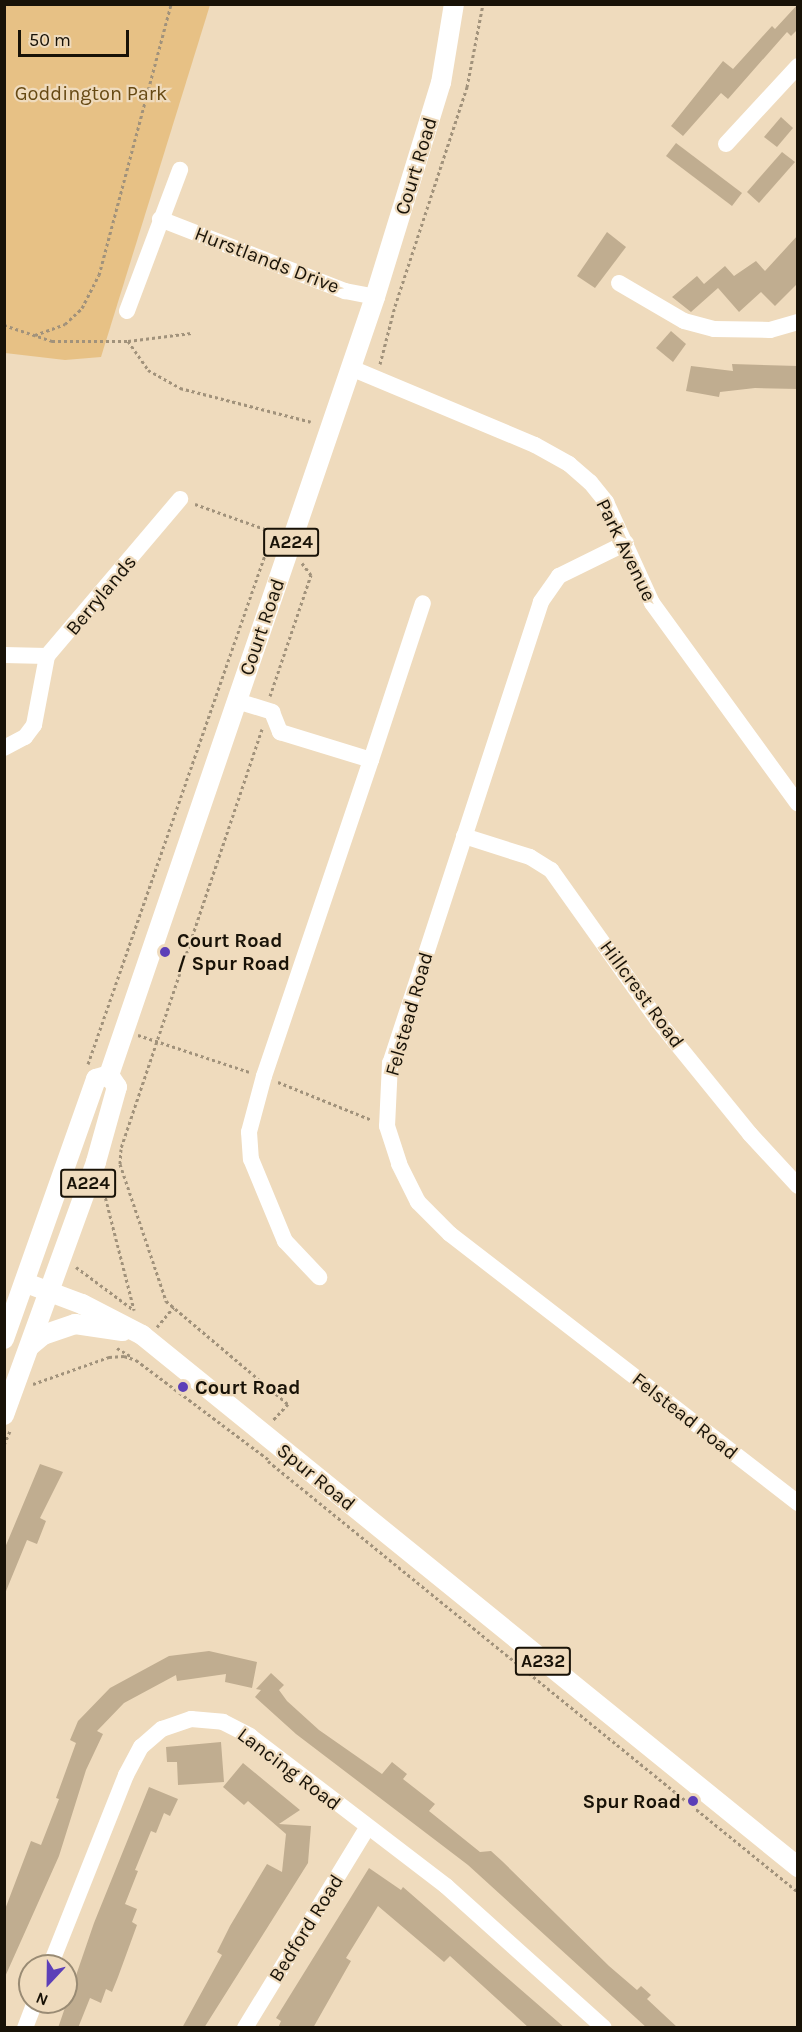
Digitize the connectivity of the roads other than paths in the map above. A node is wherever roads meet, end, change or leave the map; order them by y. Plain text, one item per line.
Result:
1 (454, 4) edge
2 (798, 66) edge
3 (726, 144) dead end
4 (180, 171) dead end
5 (160, 219) junction
6 (620, 283) dead end
7 (375, 297) junction
8 (127, 311) dead end
9 (798, 322) edge
10 (351, 368) junction
11 (180, 499) road end
12 (626, 543) junction
13 (423, 603) dead end
14 (4, 655) edge
15 (47, 656) junction
16 (237, 701) junction
17 (4, 748) edge
18 (371, 760) junction
19 (798, 804) edge
20 (464, 836) junction
21 (110, 1075) junction
22 (798, 1186) edge
23 (319, 1277) dead end
24 (26, 1283) junction
25 (50, 1292) junction
26 (147, 1325) junction
27 (4, 1340) edge
28 (31, 1344) junction
29 (19, 1387) edge
30 (8, 1427) edge
31 (798, 1503) edge
32 (367, 1828) junction
33 (798, 1867) edge
34 (55, 1954) edge
35 (245, 2028) edge
36 (604, 2028) edge

1 - 7 main road, Court Road / A224
2 - 3 street
4 - 5 street
5 - 7 street, Hurstlands Drive
5 - 8 street
6 - 9 street
7 - 10 main road, Court Road / A224
10 - 12 street, Park Avenue
10 - 16 main road, Court Road / A224
11 - 15 street, Berrylands
12 - 19 street, Park Avenue
12 - 20 street, Felstead Road
13 - 18 street
14 - 15 street
15 - 17 street
16 - 18 street
16 - 21 main road, Court Road / A224
18 - 23 street
20 - 22 street, Hillcrest Road
20 - 31 street, Felstead Road
21 - 24 main road, Court Road / A224
21 - 25 main road, Court Road / A224
24 - 25 main road, Spur Road
24 - 27 main road, Court Road / A224
25 - 26 main road, Spur Road
25 - 28 main road, Court Road / A224
26 - 28 main road
26 - 33 main road, Spur Road / A232
28 - 29 main road, Court Road / A224
29 - 30 main road, Court Road / A224
32 - 34 street, Lancing Road
32 - 35 street, Bedford Road
32 - 36 street, Lancing Road

